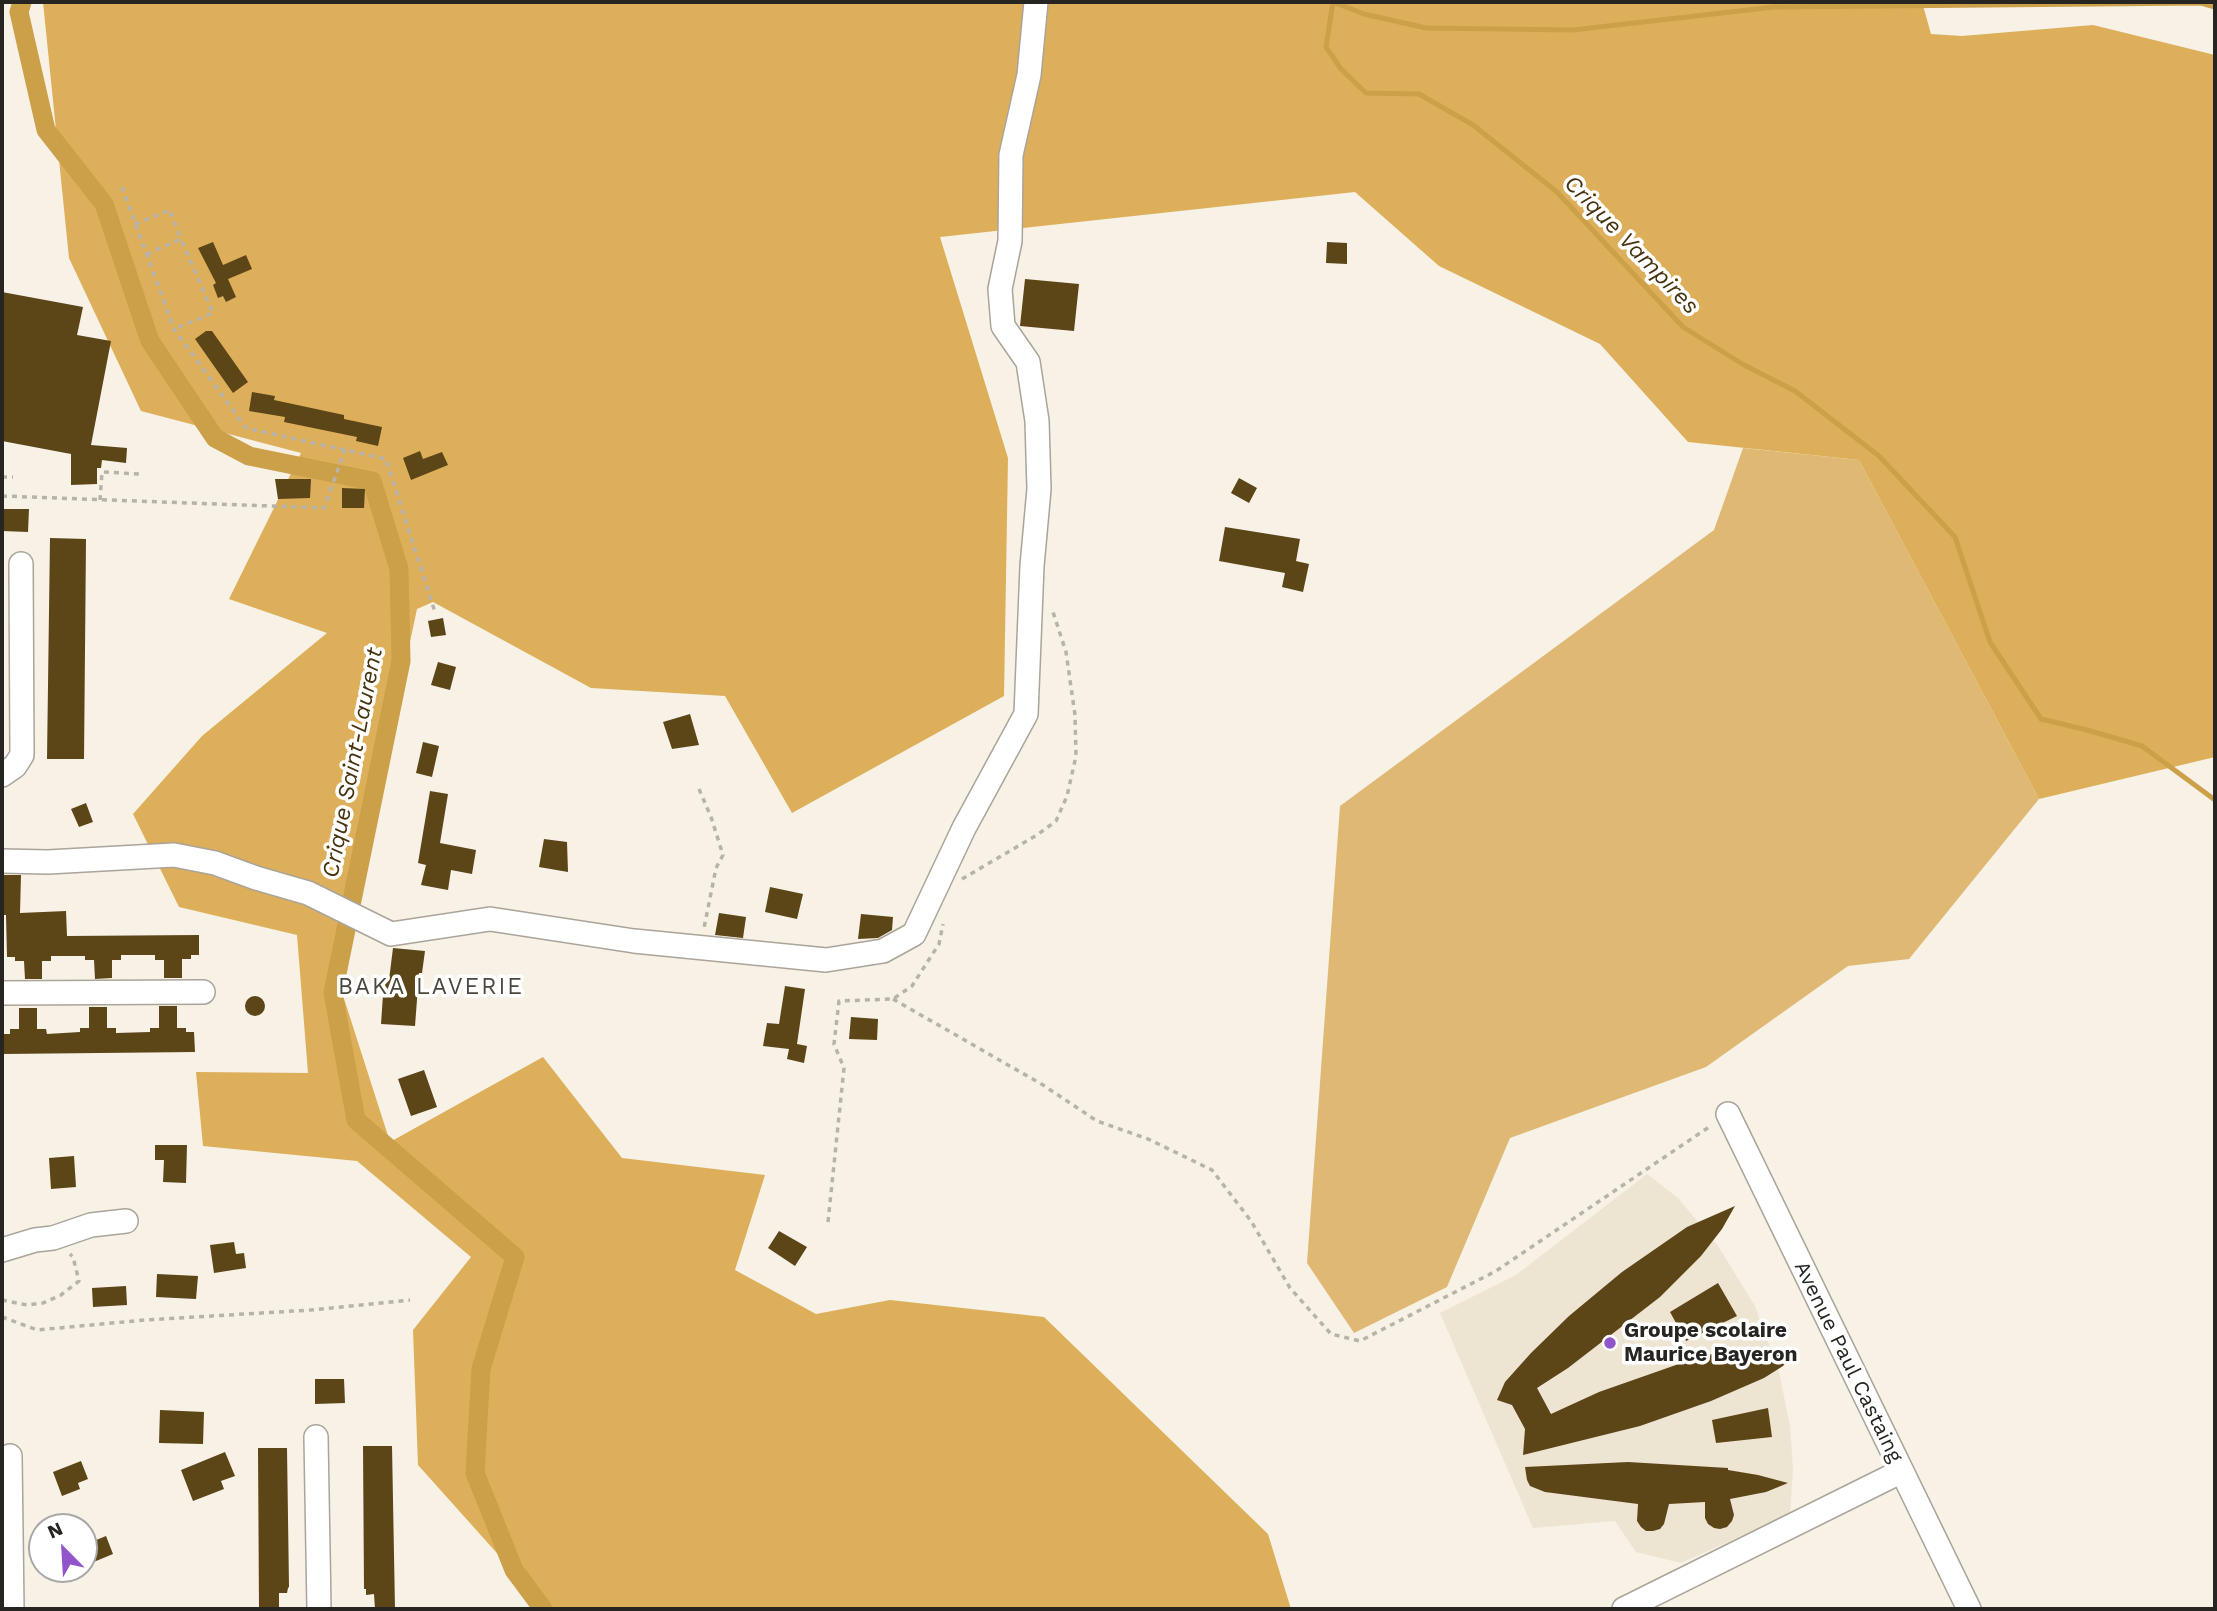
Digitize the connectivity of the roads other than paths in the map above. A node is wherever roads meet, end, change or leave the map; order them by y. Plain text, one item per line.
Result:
1 (1036, 2) edge
2 (21, 564) dead end
3 (8, 771) edge
4 (2, 861) edge
5 (203, 992) dead end
6 (2, 993) edge
7 (1728, 1114) road end
8 (126, 1221) dead end
9 (2, 1250) edge
10 (316, 1437) dead end
11 (10, 1456) dead end
12 (1902, 1471) junction
13 (12, 1609) edge
14 (319, 1609) edge
15 (1624, 1609) edge
16 (1969, 1609) edge

1 - 4 street
2 - 3 street
5 - 6 street
7 - 12 street, Avenue Paul Castaing
8 - 9 street
10 - 14 street
11 - 13 street
12 - 15 street
12 - 16 street, Avenue Paul Castaing

